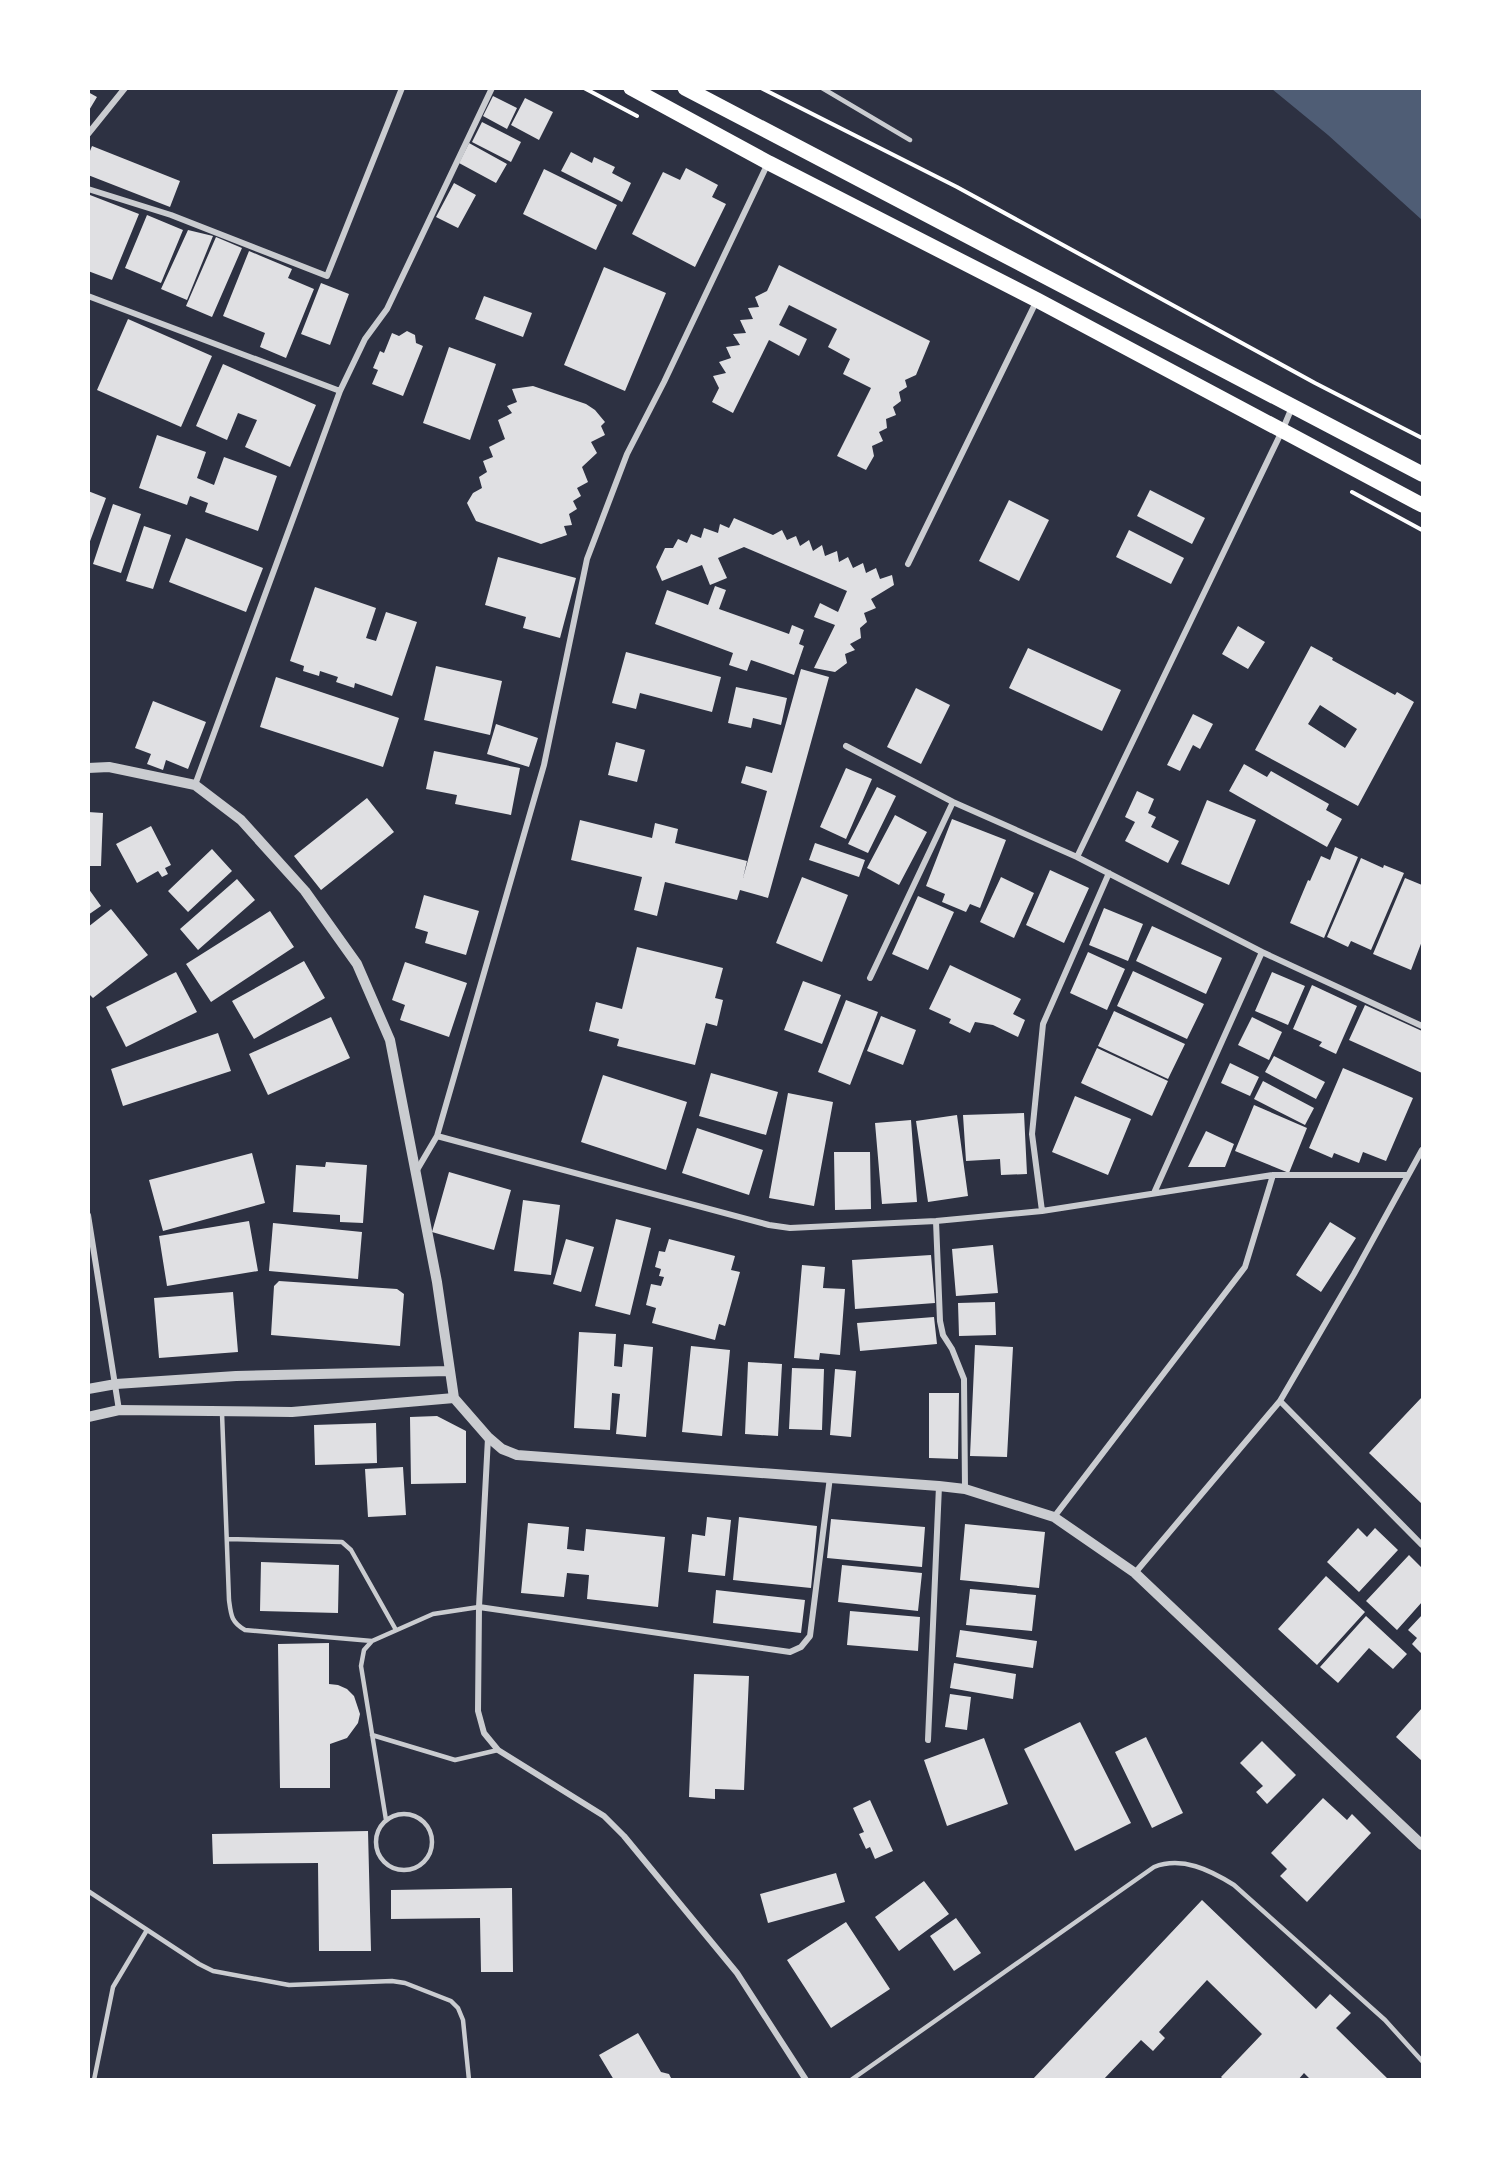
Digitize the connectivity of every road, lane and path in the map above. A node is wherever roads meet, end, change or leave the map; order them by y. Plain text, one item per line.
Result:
1 (125, 88) edge
2 (402, 88) edge
3 (492, 88) edge
4 (631, 88) edge
5 (685, 88) edge
6 (761, 88) edge
7 (822, 88) edge
8 (88, 134) edge
9 (910, 140) dead end
10 (769, 163) junction
11 (88, 189) edge
12 (88, 296) edge
13 (1037, 300) junction
14 (340, 391) junction
15 (1293, 405) junction
16 (1282, 432) junction
17 (1422, 438) edge
18 (1422, 474) edge
19 (1422, 505) edge
20 (908, 564) dead end
21 (846, 746) dead end
22 (88, 768) edge
23 (195, 785) junction
24 (953, 802) junction
25 (1077, 857) junction
26 (1109, 873) junction
27 (1262, 952) junction
28 (870, 978) dead end
29 (1422, 1026) edge
30 (437, 1136) junction
31 (1422, 1150) edge
32 (417, 1170) junction
33 (1273, 1175) junction
34 (1408, 1175) junction
35 (1154, 1193) junction
36 (1042, 1211) junction
37 (88, 1215) edge
38 (936, 1221) junction
39 (449, 1371) junction
40 (116, 1384) junction
41 (88, 1389) edge
42 (454, 1398) junction
43 (1280, 1401) junction
44 (119, 1410) junction
45 (222, 1412) junction
46 (88, 1417) edge
47 (488, 1437) junction
48 (830, 1477) junction
49 (939, 1486) junction
50 (966, 1489) junction
51 (1054, 1517) junction
52 (228, 1539) junction
53 (1422, 1544) edge
54 (1135, 1573) junction
55 (479, 1607) junction
56 (396, 1630) junction
57 (372, 1641) junction
58 (372, 1735) junction
59 (928, 1740) dead end
60 (498, 1750) junction
61 (386, 1820) junction
62 (1422, 1845) edge
63 (88, 1891) edge
64 (147, 1930) junction
65 (1422, 2061) edge
66 (93, 2079) edge
67 (469, 2079) edge
68 (806, 2079) edge
69 (851, 2079) edge

1 - 8 street
2 - 11 street
3 - 14 street
4 - 10 main road
5 - 15 main road
6 - 17 path
7 - 9 lane
10 - 13 main road
10 - 30 street
12 - 14 street
13 - 16 main road
13 - 20 street
14 - 23 street
15 - 16 street
15 - 18 main road
16 - 19 main road
16 - 25 street
21 - 24 street
22 - 23 street
23 - 32 street
24 - 25 street
24 - 28 street
25 - 26 street
26 - 27 street
26 - 36 street
27 - 29 street
27 - 35 street
30 - 32 street
30 - 38 street
31 - 34 street
32 - 39 street
33 - 34 street
33 - 35 street
33 - 51 street
34 - 43 street
35 - 36 street
36 - 38 street
37 - 40 street
38 - 50 street
39 - 40 street
39 - 42 street
40 - 41 street
40 - 44 street
42 - 45 street
42 - 47 street
43 - 53 street
43 - 54 street
44 - 45 street
44 - 46 street
45 - 52 lane
47 - 48 street
47 - 55 street
48 - 49 street
48 - 55 street
49 - 50 street
49 - 59 street
50 - 51 street
51 - 54 street
52 - 56 lane
52 - 57 lane
54 - 62 street
55 - 56 lane
55 - 60 street
56 - 57 lane
57 - 58 lane
58 - 60 lane
58 - 61 lane
60 - 68 street
61 - 61 lane
63 - 64 lane
64 - 66 lane
64 - 67 lane
65 - 69 lane

